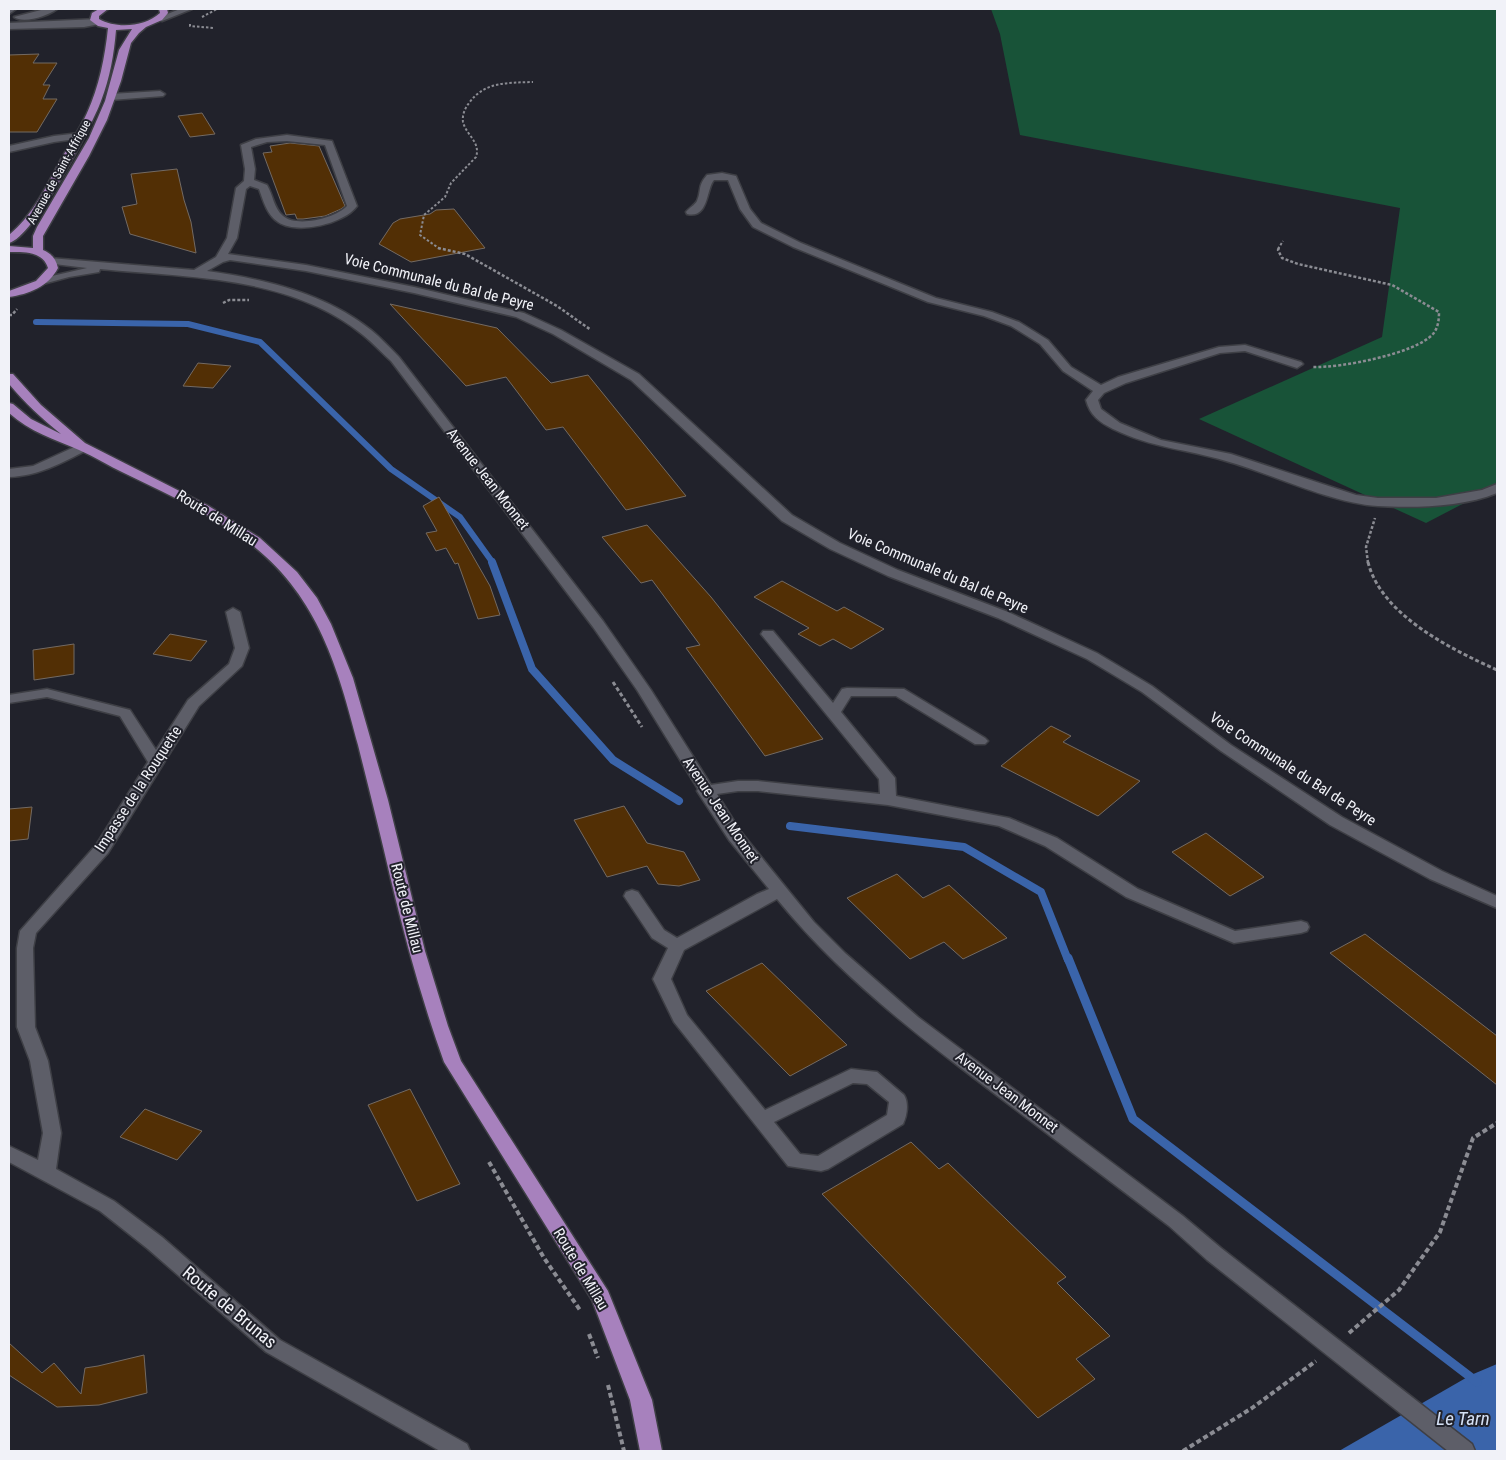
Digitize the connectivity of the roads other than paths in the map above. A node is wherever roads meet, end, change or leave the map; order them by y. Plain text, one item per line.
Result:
1 (53, 9) edge
2 (163, 9) edge
3 (188, 9) edge
4 (100, 13) edge
5 (9, 17) edge
6 (159, 19) junction
7 (143, 25) junction
8 (9, 26) edge
9 (112, 27) junction
10 (160, 94) dead end
11 (111, 97) junction
12 (80, 136) junction
13 (9, 149) edge
14 (249, 182) junction
15 (691, 212) dead end
16 (9, 240) edge
17 (9, 249) edge
18 (38, 252) junction
19 (220, 259) junction
20 (50, 260) junction
21 (109, 267) junction
22 (198, 272) junction
23 (43, 281) junction
24 (11, 295) edge
25 (1297, 364) road end
26 (9, 377) edge
27 (1100, 390) junction
28 (9, 406) edge
29 (83, 447) junction
30 (9, 473) edge
31 (1497, 488) edge
32 (233, 612) dead end
33 (768, 634) dead end
34 (9, 699) edge
35 (833, 713) junction
36 (980, 741) dead end
37 (156, 762) junction
38 (705, 791) junction
39 (888, 800) junction
40 (779, 892) junction
41 (632, 896) dead end
42 (1497, 902) edge
43 (1301, 926) dead end
44 (677, 946) junction
45 (762, 1120) junction
46 (9, 1153) edge
47 (46, 1172) junction
48 (459, 1451) edge
49 (651, 1451) edge
50 (1464, 1451) edge

1 - 5 street
2 - 6 main road
3 - 6 street
4 - 8 street
4 - 9 main road
6 - 7 main road
7 - 9 main road
7 - 11 main road, Avenue de Saint-Affrique
9 - 12 main road, Avenue de Saint-Affrique
10 - 11 street
11 - 18 main road, Avenue de Saint-Affrique
12 - 13 street
12 - 16 main road, Avenue de Saint-Affrique
14 - 14 street
14 - 19 street
15 - 27 street
17 - 18 main road
18 - 20 main road
19 - 22 street, Voie Communale du Bal de Peyre
19 - 42 street, Voie Communale du Bal de Peyre
20 - 21 street, Avenue Jean Monnet
20 - 23 main road
21 - 22 street, Avenue Jean Monnet
21 - 23 street, Avenue Jean Monnet
22 - 38 street, Avenue Jean Monnet
23 - 24 main road
25 - 27 street
26 - 29 main road, Route de Millau
27 - 31 street
28 - 29 main road, Route de Millau
29 - 30 street
29 - 49 main road, Route de Millau
32 - 37 street, Impasse de la Rouquette
33 - 35 street
34 - 37 street
35 - 36 street
35 - 39 street
37 - 47 street, Impasse de la Rouquette
38 - 39 street
38 - 40 street, Avenue Jean Monnet
39 - 43 street
40 - 44 street
40 - 50 street, Avenue Jean Monnet
41 - 44 street
44 - 45 street
45 - 45 street
46 - 47 street, Route de Brunas
47 - 48 street, Route de Brunas

